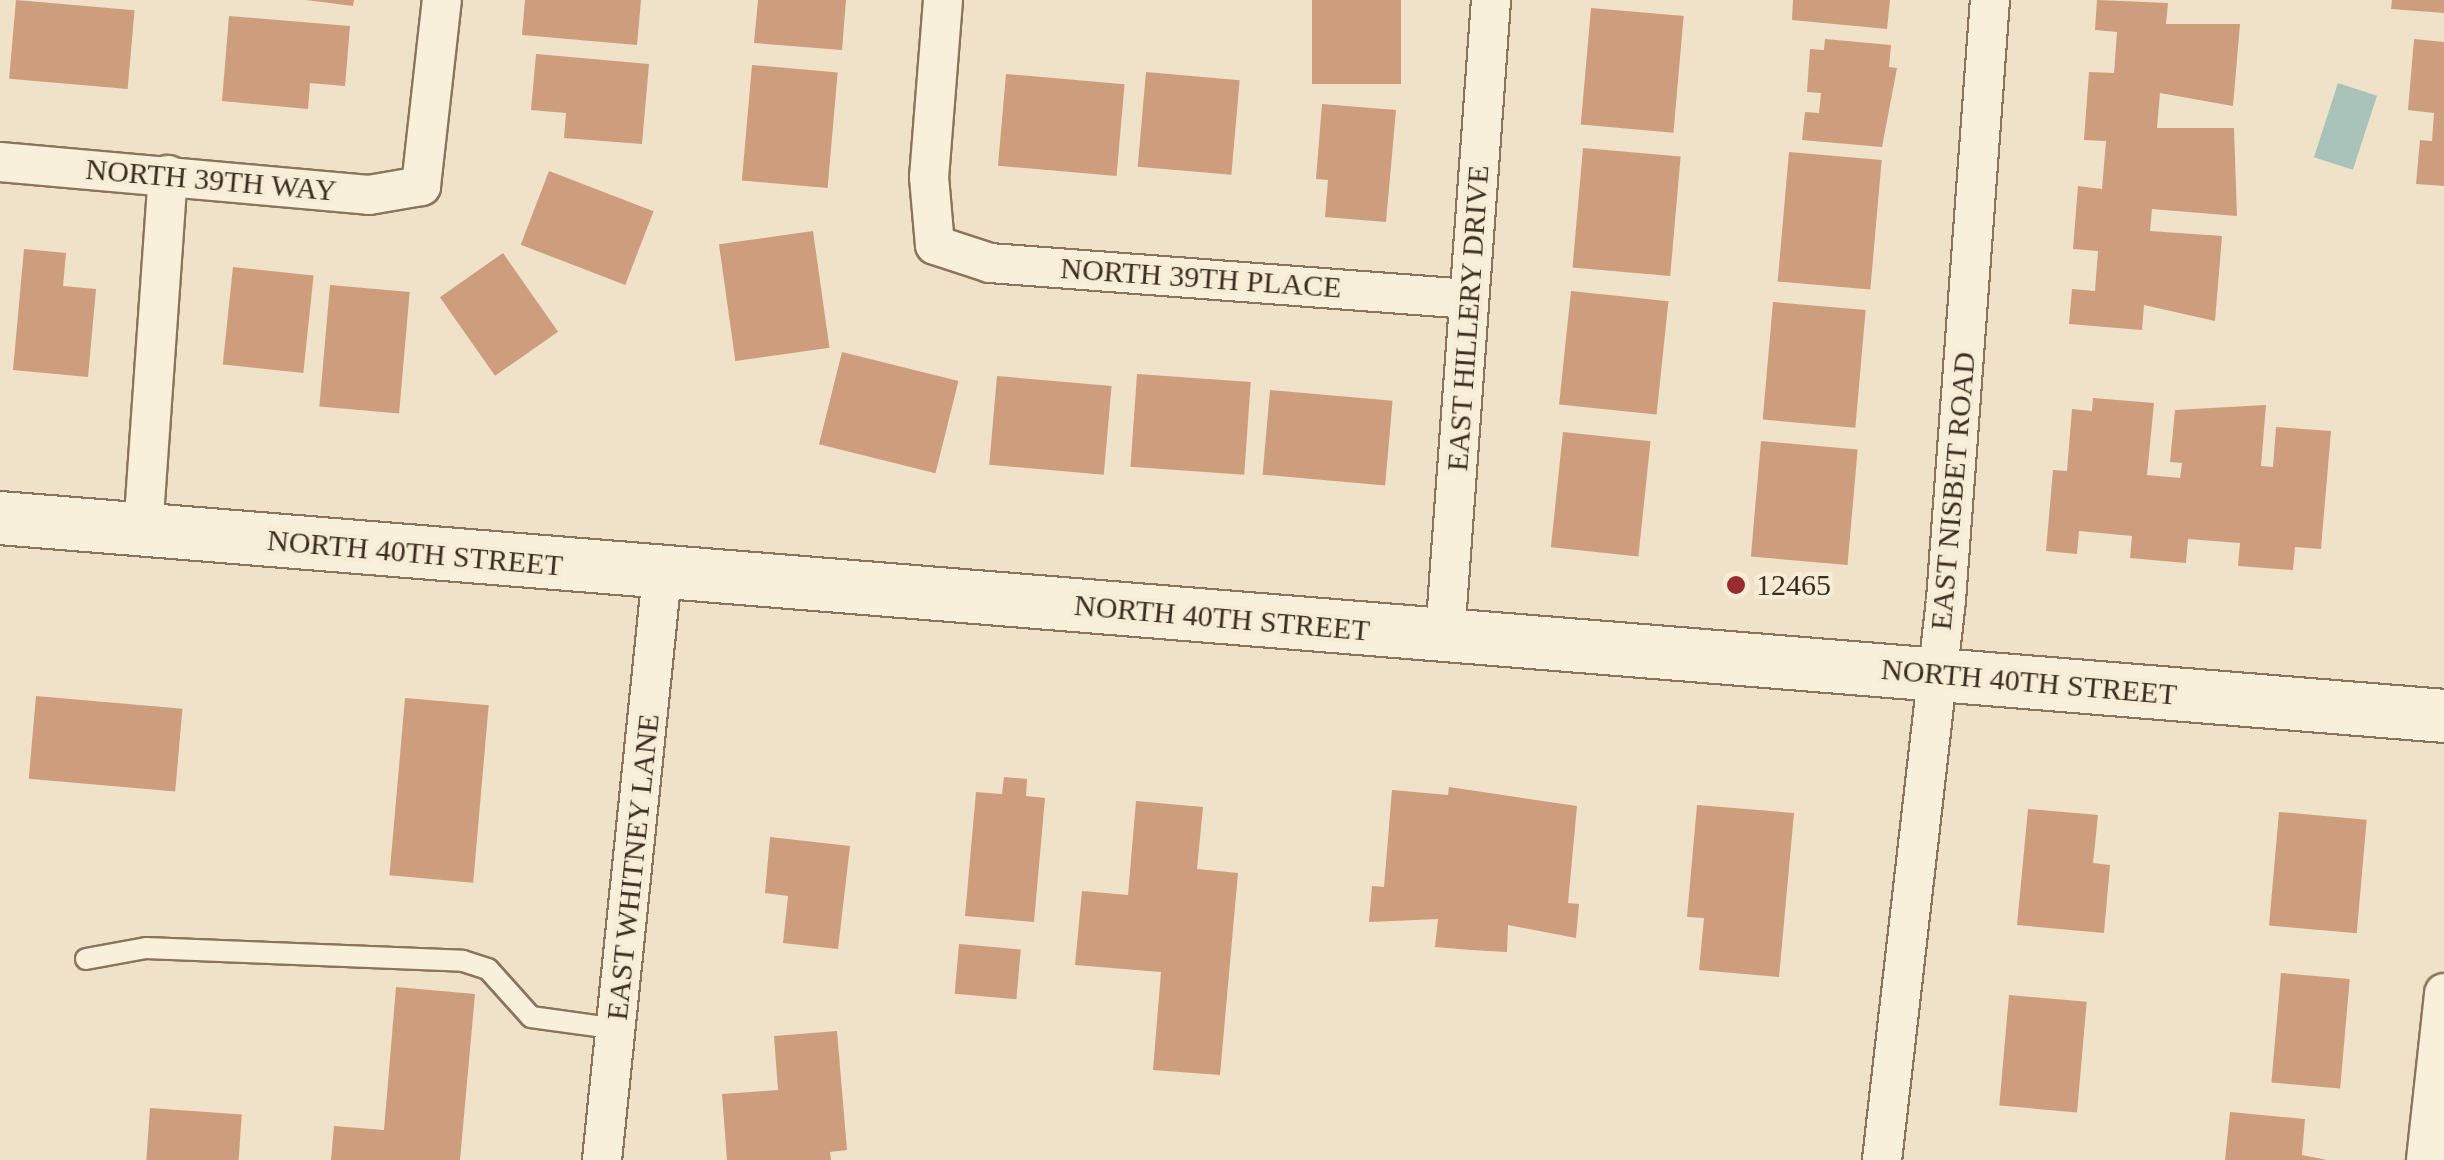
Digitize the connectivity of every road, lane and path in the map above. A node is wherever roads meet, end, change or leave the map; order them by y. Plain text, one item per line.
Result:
1 (442, 0) edge
2 (943, 0) edge
3 (1491, 0) edge
4 (1990, 0) edge
5 (0, 162) edge
6 (168, 175) junction
7 (1470, 298) junction
8 (0, 518) edge
9 (143, 531) junction
10 (662, 574) junction
11 (1445, 636) junction
12 (1938, 674) junction
13 (2444, 716) edge
14 (86, 958) dead end
15 (2444, 992) edge
16 (618, 1029) junction
17 (2441, 1057) edge
18 (602, 1160) edge
19 (1882, 1160) edge
20 (2426, 1160) edge

1 - 6 street, NORTH 39TH WAY
2 - 7 street, NORTH 39TH PLACE
3 - 7 street, EAST HILLERY DRIVE
4 - 12 street, EAST NISBET ROAD
5 - 6 street, NORTH 39TH WAY
6 - 9 street
7 - 11 street, EAST HILLERY DRIVE
8 - 9 main road, NORTH 40TH STREET
9 - 10 main road, NORTH 40TH STREET
10 - 11 main road, NORTH 40TH STREET
10 - 16 street, EAST WHITNEY LANE
11 - 12 main road, NORTH 40TH STREET
12 - 13 main road, NORTH 40TH STREET
12 - 19 street, EAST NISBET ROAD
14 - 16 lane
15 - 17 street
16 - 18 street, EAST WHITNEY LANE
17 - 20 street

